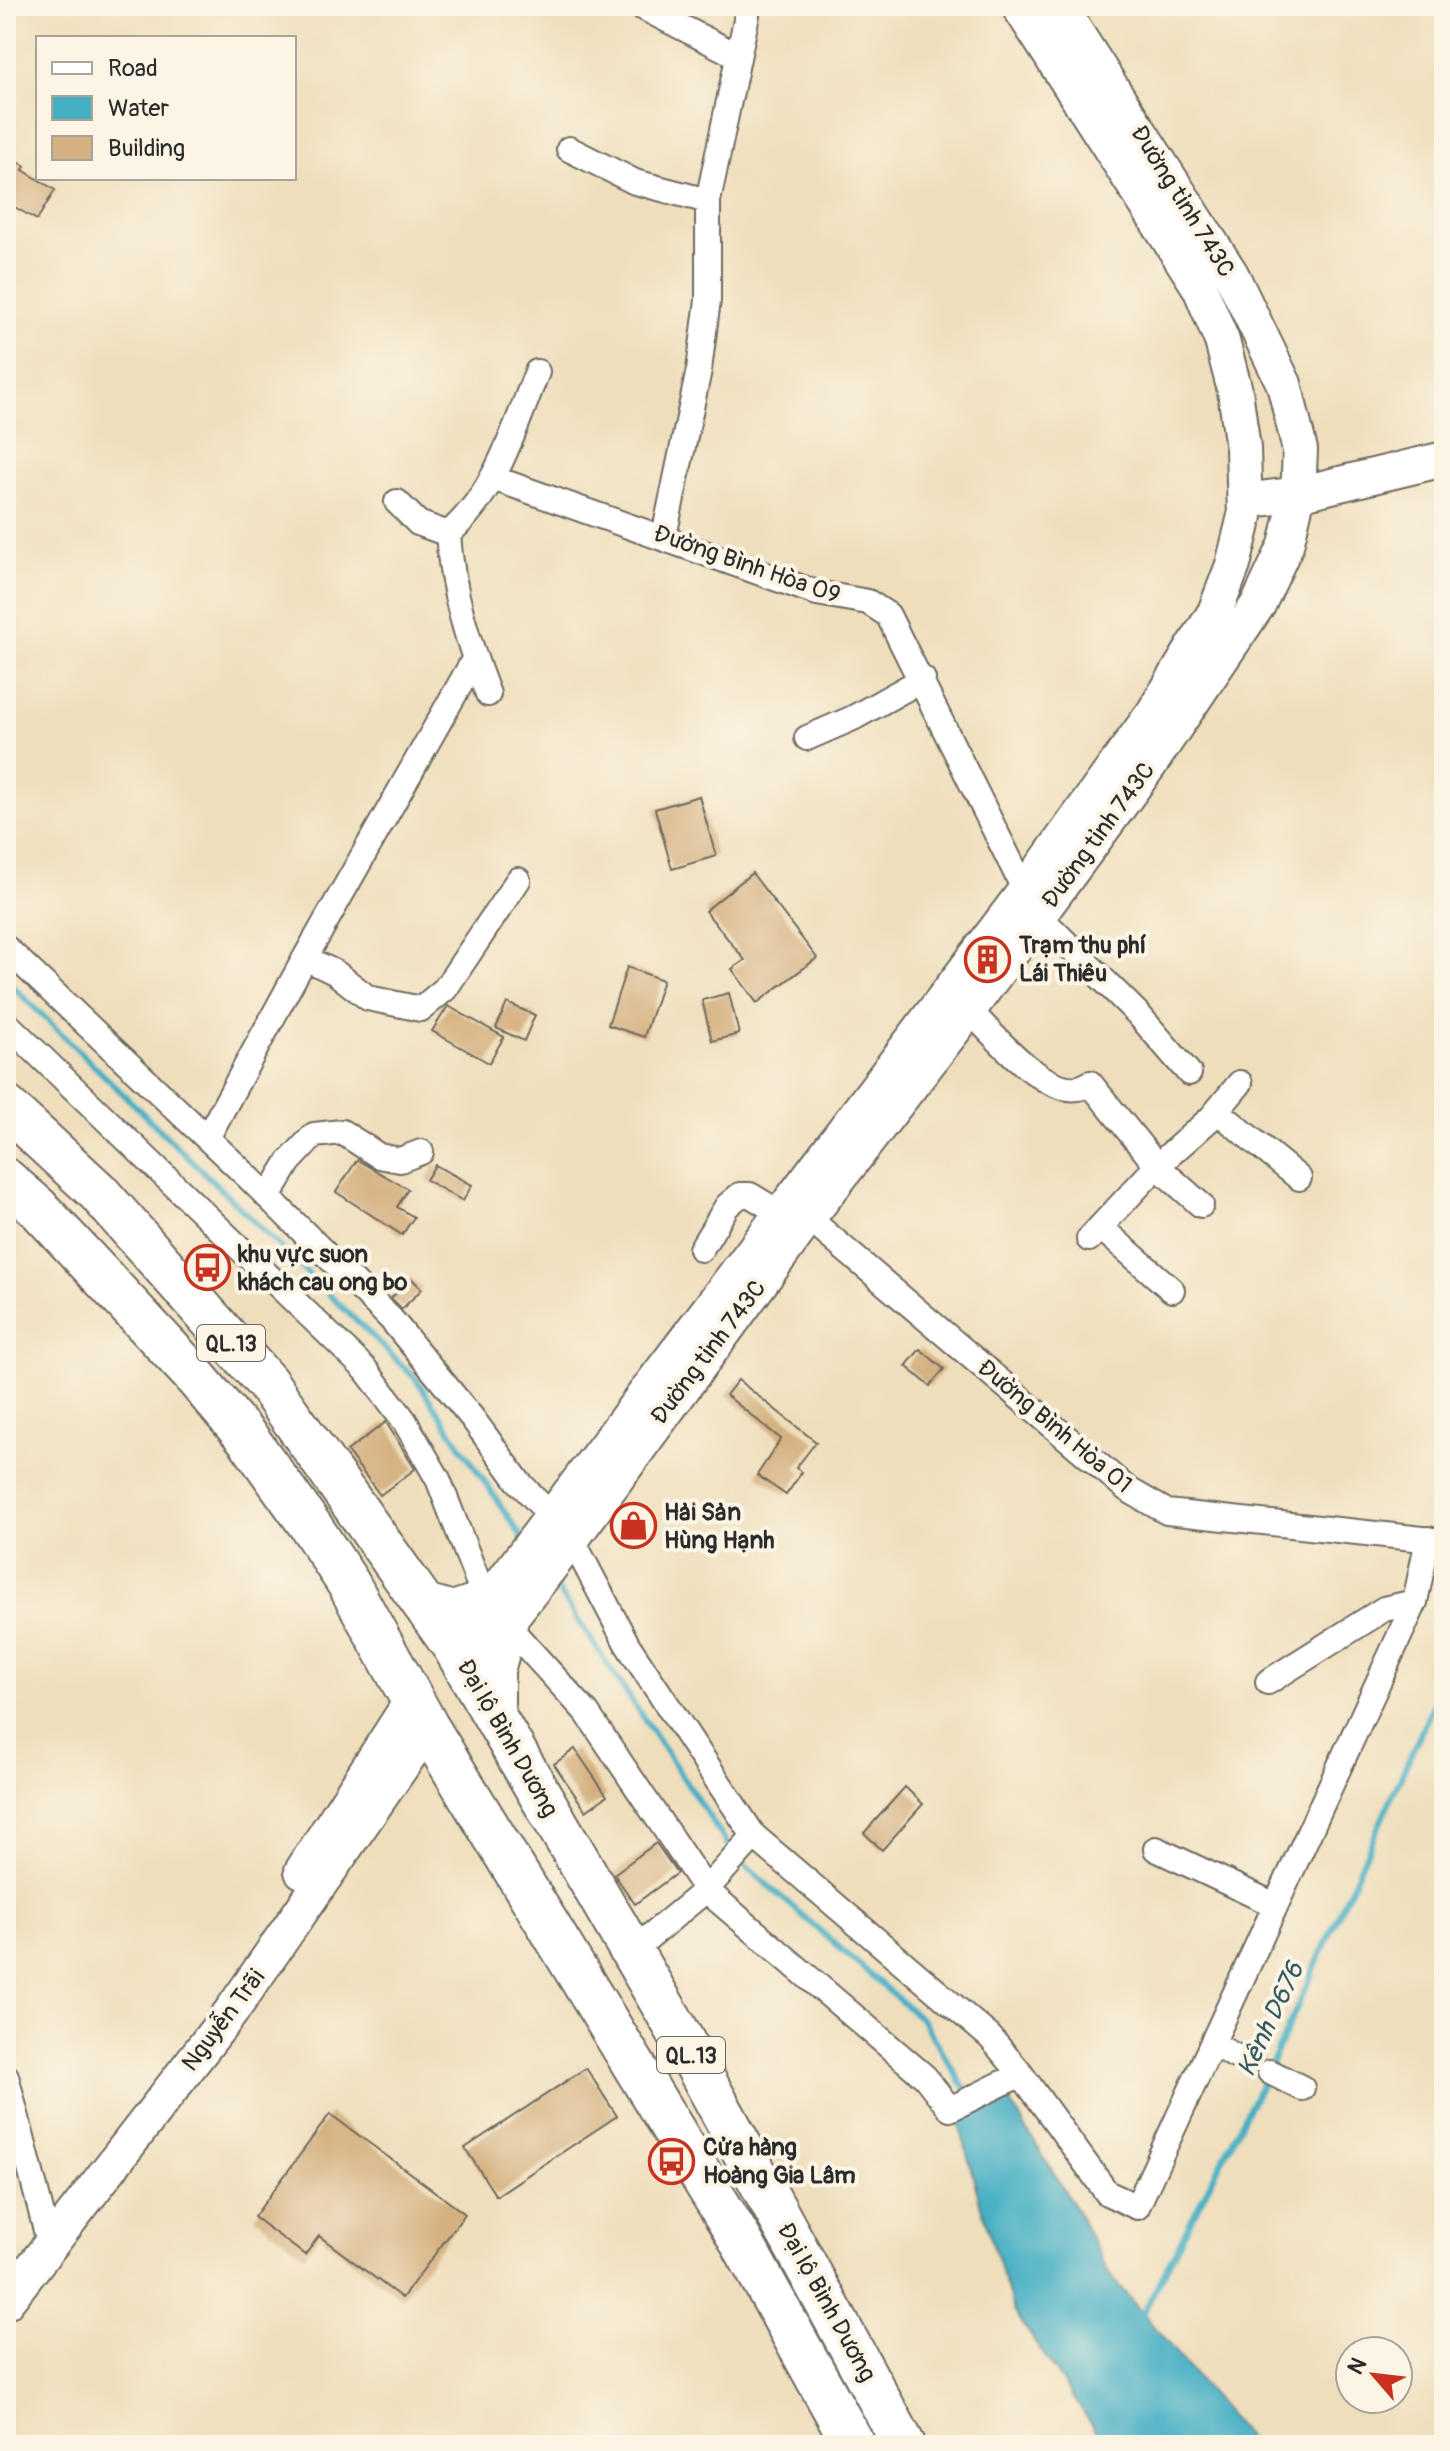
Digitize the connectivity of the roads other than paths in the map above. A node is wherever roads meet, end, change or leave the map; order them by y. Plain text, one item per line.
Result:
1 (640, 6) edge
2 (746, 6) edge
3 (1019, 6) edge
4 (1059, 6) edge
5 (736, 55) junction
6 (569, 149) dead end
7 (708, 201) junction
8 (537, 372) dead end
9 (1444, 459) edge
10 (493, 478) junction
11 (1298, 494) junction
12 (1245, 501) junction
13 (397, 502) dead end
14 (448, 534) junction
15 (664, 536) junction
16 (475, 658) junction
17 (923, 679) junction
18 (488, 694) dead end
19 (807, 738) dead end
20 (518, 880) dead end
21 (1032, 904) junction
22 (6, 948) edge
23 (305, 958) junction
24 (969, 1010) junction
25 (6, 1023) edge
26 (1189, 1073) dead end
27 (1240, 1083) dead end
28 (6, 1107) edge
29 (1217, 1111) junction
30 (207, 1138) junction
31 (421, 1152) dead end
32 (1157, 1166) junction
33 (1299, 1178) dead end
34 (6, 1180) edge
35 (268, 1197) junction
36 (1201, 1205) dead end
37 (792, 1211) junction
38 (701, 1249) dead end
39 (1172, 1290) dead end
40 (562, 1528) junction
41 (1436, 1540) edge
42 (1415, 1602) junction
43 (425, 1605) junction
44 (496, 1613) junction
45 (461, 1659) junction
46 (1268, 1682) dead end
47 (493, 1712) junction
48 (420, 1714) junction
49 (754, 1836) junction
50 (1156, 1849) dead end
51 (706, 1890) junction
52 (1275, 1905) junction
53 (632, 1951) junction
54 (1213, 2044) junction
55 (1235, 2056) dead end
56 (1270, 2072) dead end
57 (1021, 2074) junction
58 (6, 2076) edge
59 (1302, 2088) dead end
60 (47, 2232) junction
61 (6, 2268) edge
62 (6, 2302) edge
63 (854, 2445) edge
64 (904, 2445) edge

1 - 5 street
2 - 5 street
3 - 12 main road, Đường tỉnh 743C
4 - 11 main road, Đường tỉnh 743C
5 - 7 street
6 - 7 street
7 - 15 street
8 - 10 street
9 - 11 main road
10 - 14 street
10 - 15 street, Đường Bình Hòa 09
11 - 12 main road
11 - 21 main road, Đường tỉnh 743C
12 - 21 main road, Đường tỉnh 743C
13 - 14 street
14 - 16 street
15 - 17 street, Đường Bình Hòa 09
16 - 18 street
16 - 23 street
17 - 19 street
17 - 21 street, Đường Bình Hòa 09
20 - 23 street
21 - 24 main road, Đường tỉnh 743C
21 - 26 street, Đường Bình Hòa 09
21 - 37 main road, Đường tỉnh 743C
22 - 30 street
23 - 30 street
24 - 32 street
24 - 37 main road, Đường tỉnh 743C
25 - 44 street
27 - 29 street
28 - 43 highway, Đại lộ Bình Dương / QL.13
29 - 32 street
29 - 33 street
30 - 35 street
31 - 35 street
32 - 36 street
32 - 39 street
34 - 48 highway, Đại lộ Bình Dương / QL.13
35 - 40 street
37 - 38 street, Đường Bình Hòa 01
37 - 40 main road, Đường tỉnh 743C
37 - 41 street, Đường Bình Hòa 01
40 - 44 main road, Đường tỉnh 743C
40 - 49 street
41 - 42 street
42 - 46 street
42 - 52 street
43 - 44 highway
43 - 45 highway, Đại lộ Bình Dương / QL.13
44 - 45 main road, Đường tỉnh 743C
44 - 47 highway
44 - 51 street
45 - 47 highway, Đại lộ Bình Dương / QL.13
45 - 48 highway
47 - 53 highway, Đại lộ Bình Dương / QL.13
48 - 60 main road, Nguyễn Trãi
48 - 63 highway, Đại lộ Bình Dương / QL.13
49 - 51 street
49 - 57 street
50 - 52 street
51 - 53 street
51 - 57 street
52 - 54 street
53 - 64 highway, Đại lộ Bình Dương / QL.13
54 - 55 street
54 - 57 street
56 - 59 street
58 - 60 street
60 - 61 main road, Nguyễn Trãi
60 - 62 main road, Nguyễn Trãi

